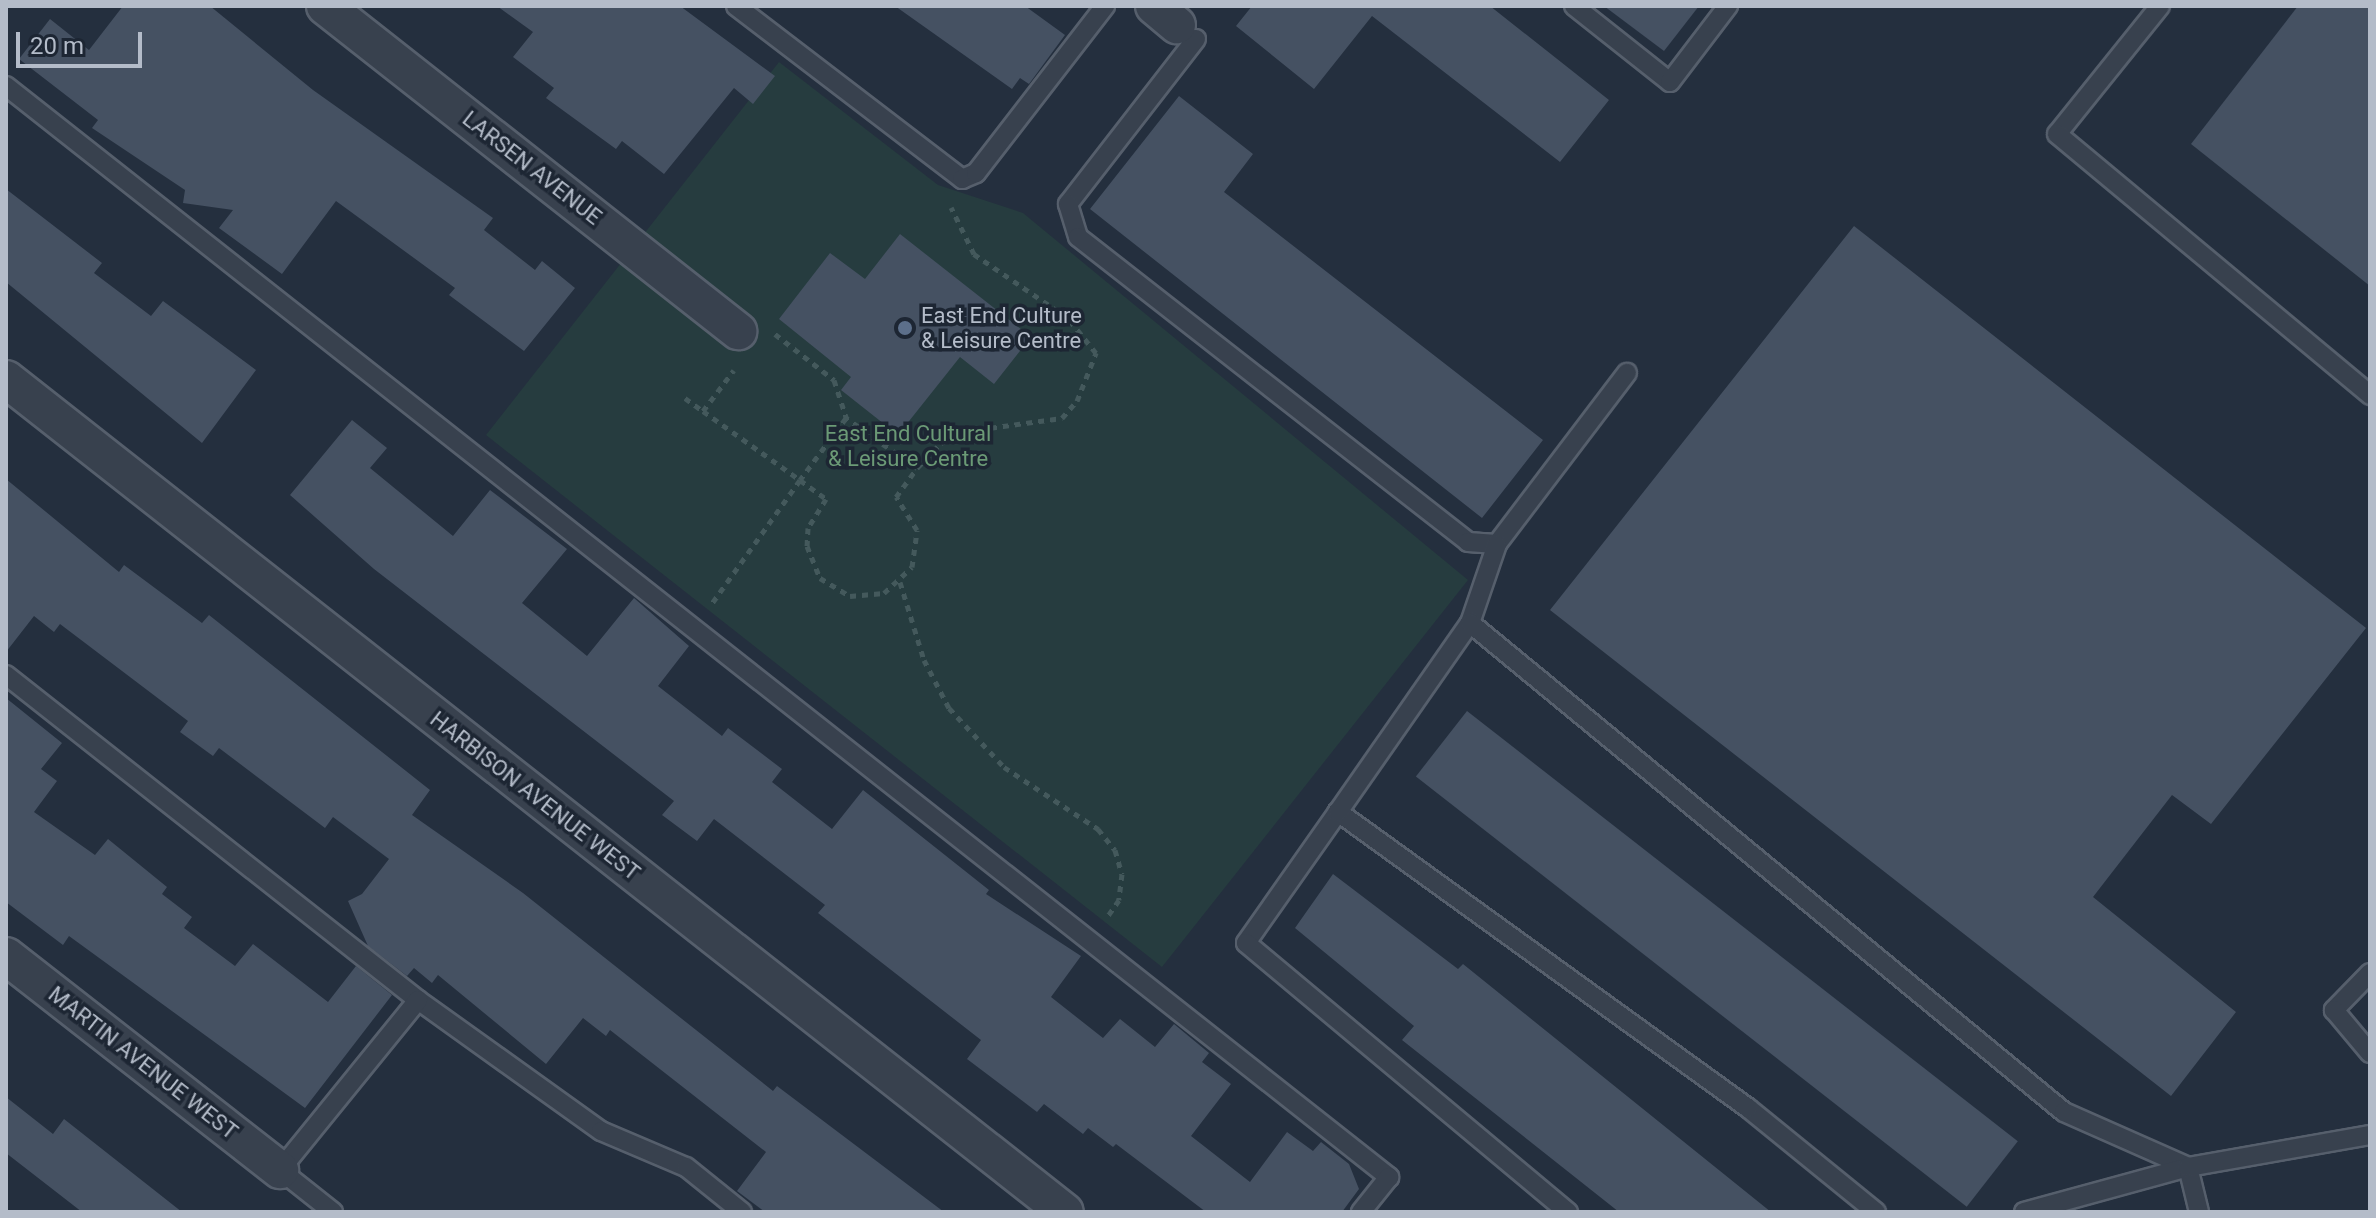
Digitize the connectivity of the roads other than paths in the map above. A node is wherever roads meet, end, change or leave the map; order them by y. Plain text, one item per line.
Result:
1 (325, 6) edge
2 (736, 6) edge
3 (1105, 6) edge
4 (1574, 6) edge
5 (1728, 6) edge
6 (2160, 6) edge
7 (1176, 23) edge
8 (6, 86) edge
9 (752, 329) road end
10 (1627, 373) dead end
11 (6, 379) edge
12 (2370, 395) edge
13 (1497, 544) junction
14 (1470, 623) junction
15 (6, 675) edge
16 (1338, 812) junction
17 (6, 956) edge
18 (2370, 973) edge
19 (418, 1000) junction
20 (2370, 1053) edge
21 (2370, 1135) edge
22 (2188, 1167) junction
23 (280, 1170) junction
24 (333, 1212) edge
25 (742, 1212) edge
26 (1065, 1212) edge
27 (1361, 1212) edge
28 (1568, 1212) edge
29 (1876, 1212) edge
30 (2024, 1212) edge
31 (2199, 1212) edge

1 - 9 street, LARSEN AVENUE
2 - 3 lane
4 - 5 lane
6 - 12 lane
7 - 13 lane
8 - 27 lane
10 - 13 lane
11 - 26 street, HARBISON AVENUE WEST
13 - 14 lane
14 - 16 lane
14 - 22 lane
15 - 19 lane
16 - 28 lane
16 - 29 lane
17 - 23 street, MARTIN AVENUE WEST
18 - 20 lane
19 - 23 lane
19 - 25 lane
21 - 22 lane
22 - 30 lane
22 - 31 lane
23 - 24 lane

